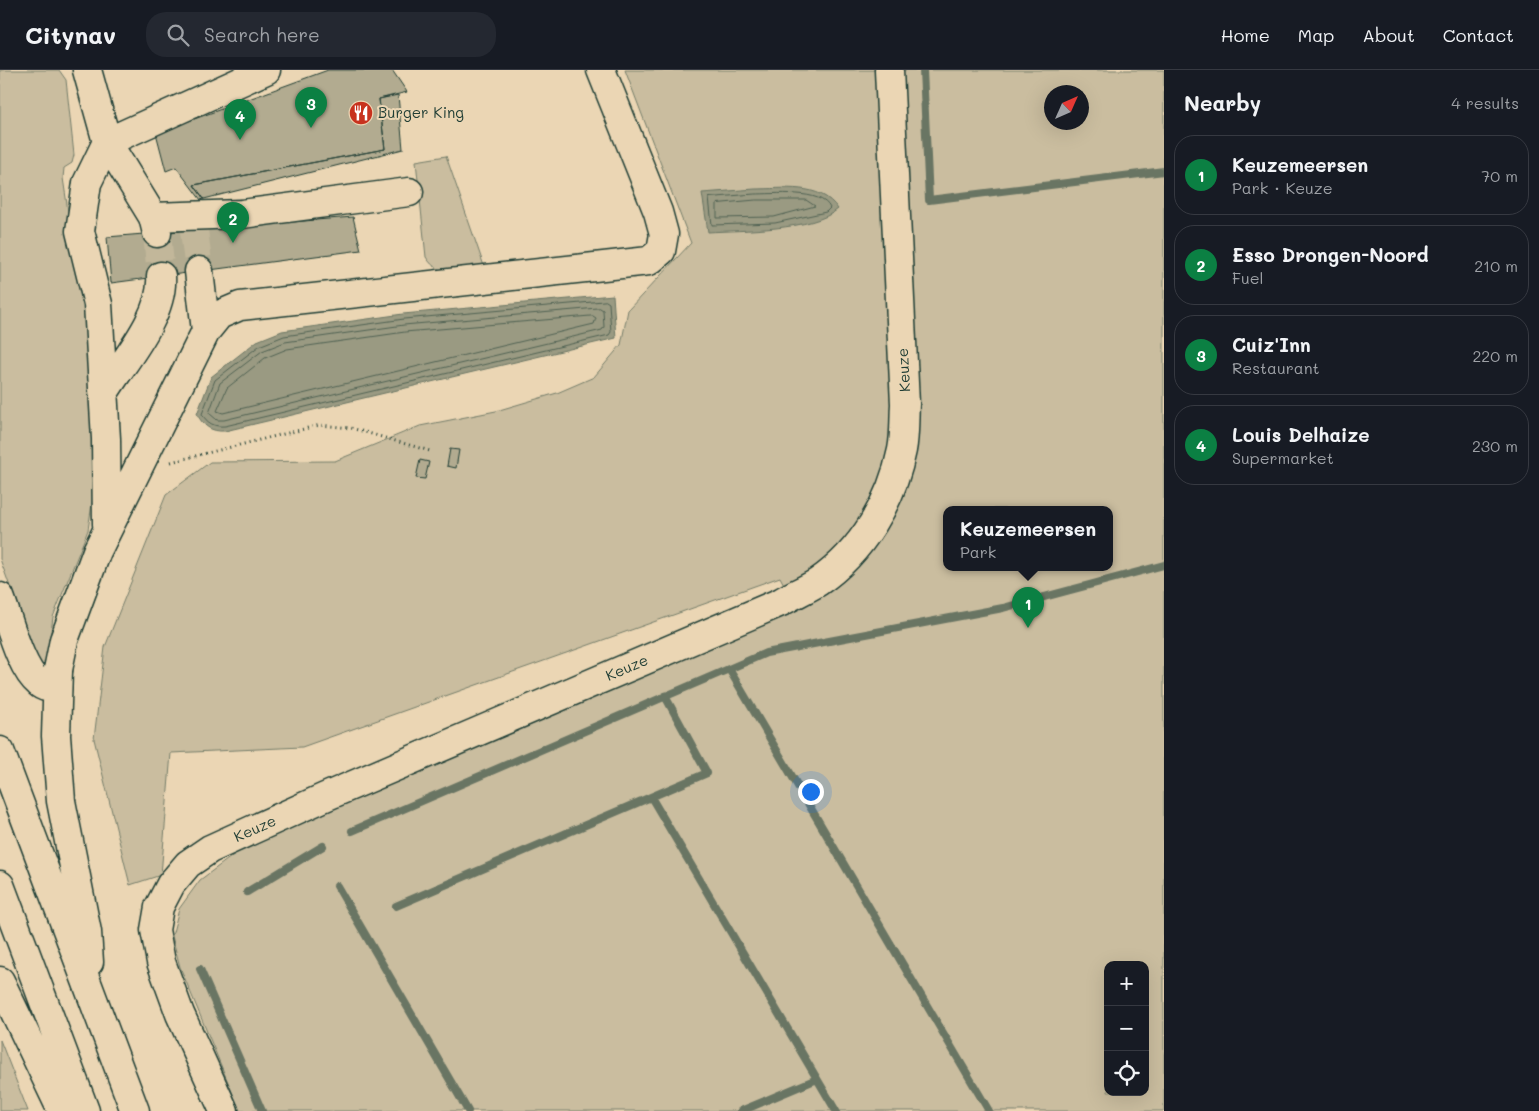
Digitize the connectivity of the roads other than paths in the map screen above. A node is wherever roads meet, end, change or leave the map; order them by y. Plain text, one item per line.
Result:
1 (87, 70) edge
2 (266, 70) edge
3 (601, 70) edge
4 (889, 70) edge
5 (107, 142) junction
6 (409, 192) dead end
7 (199, 272) tunnel mouth
8 (161, 276) tunnel mouth
9 (206, 330) junction
10 (104, 393) junction
11 (108, 528) junction
12 (0, 597) edge
13 (58, 679) junction
14 (0, 751) edge
15 (0, 885) edge
16 (0, 981) edge
17 (90, 991) junction
18 (62, 1111) edge
19 (85, 1111) edge
20 (135, 1111) edge
21 (224, 1111) edge

1 - 5 main road
2 - 5 main road
3 - 9 main road
4 - 21 main road, Keuze
5 - 6 main road
5 - 10 main road
7 - 9 main road
8 - 10 main road
9 - 11 main road
10 - 11 main road
11 - 13 main road
12 - 13 main road
13 - 17 main road
14 - 17 main road
15 - 19 main road
16 - 18 main road
17 - 20 main road

